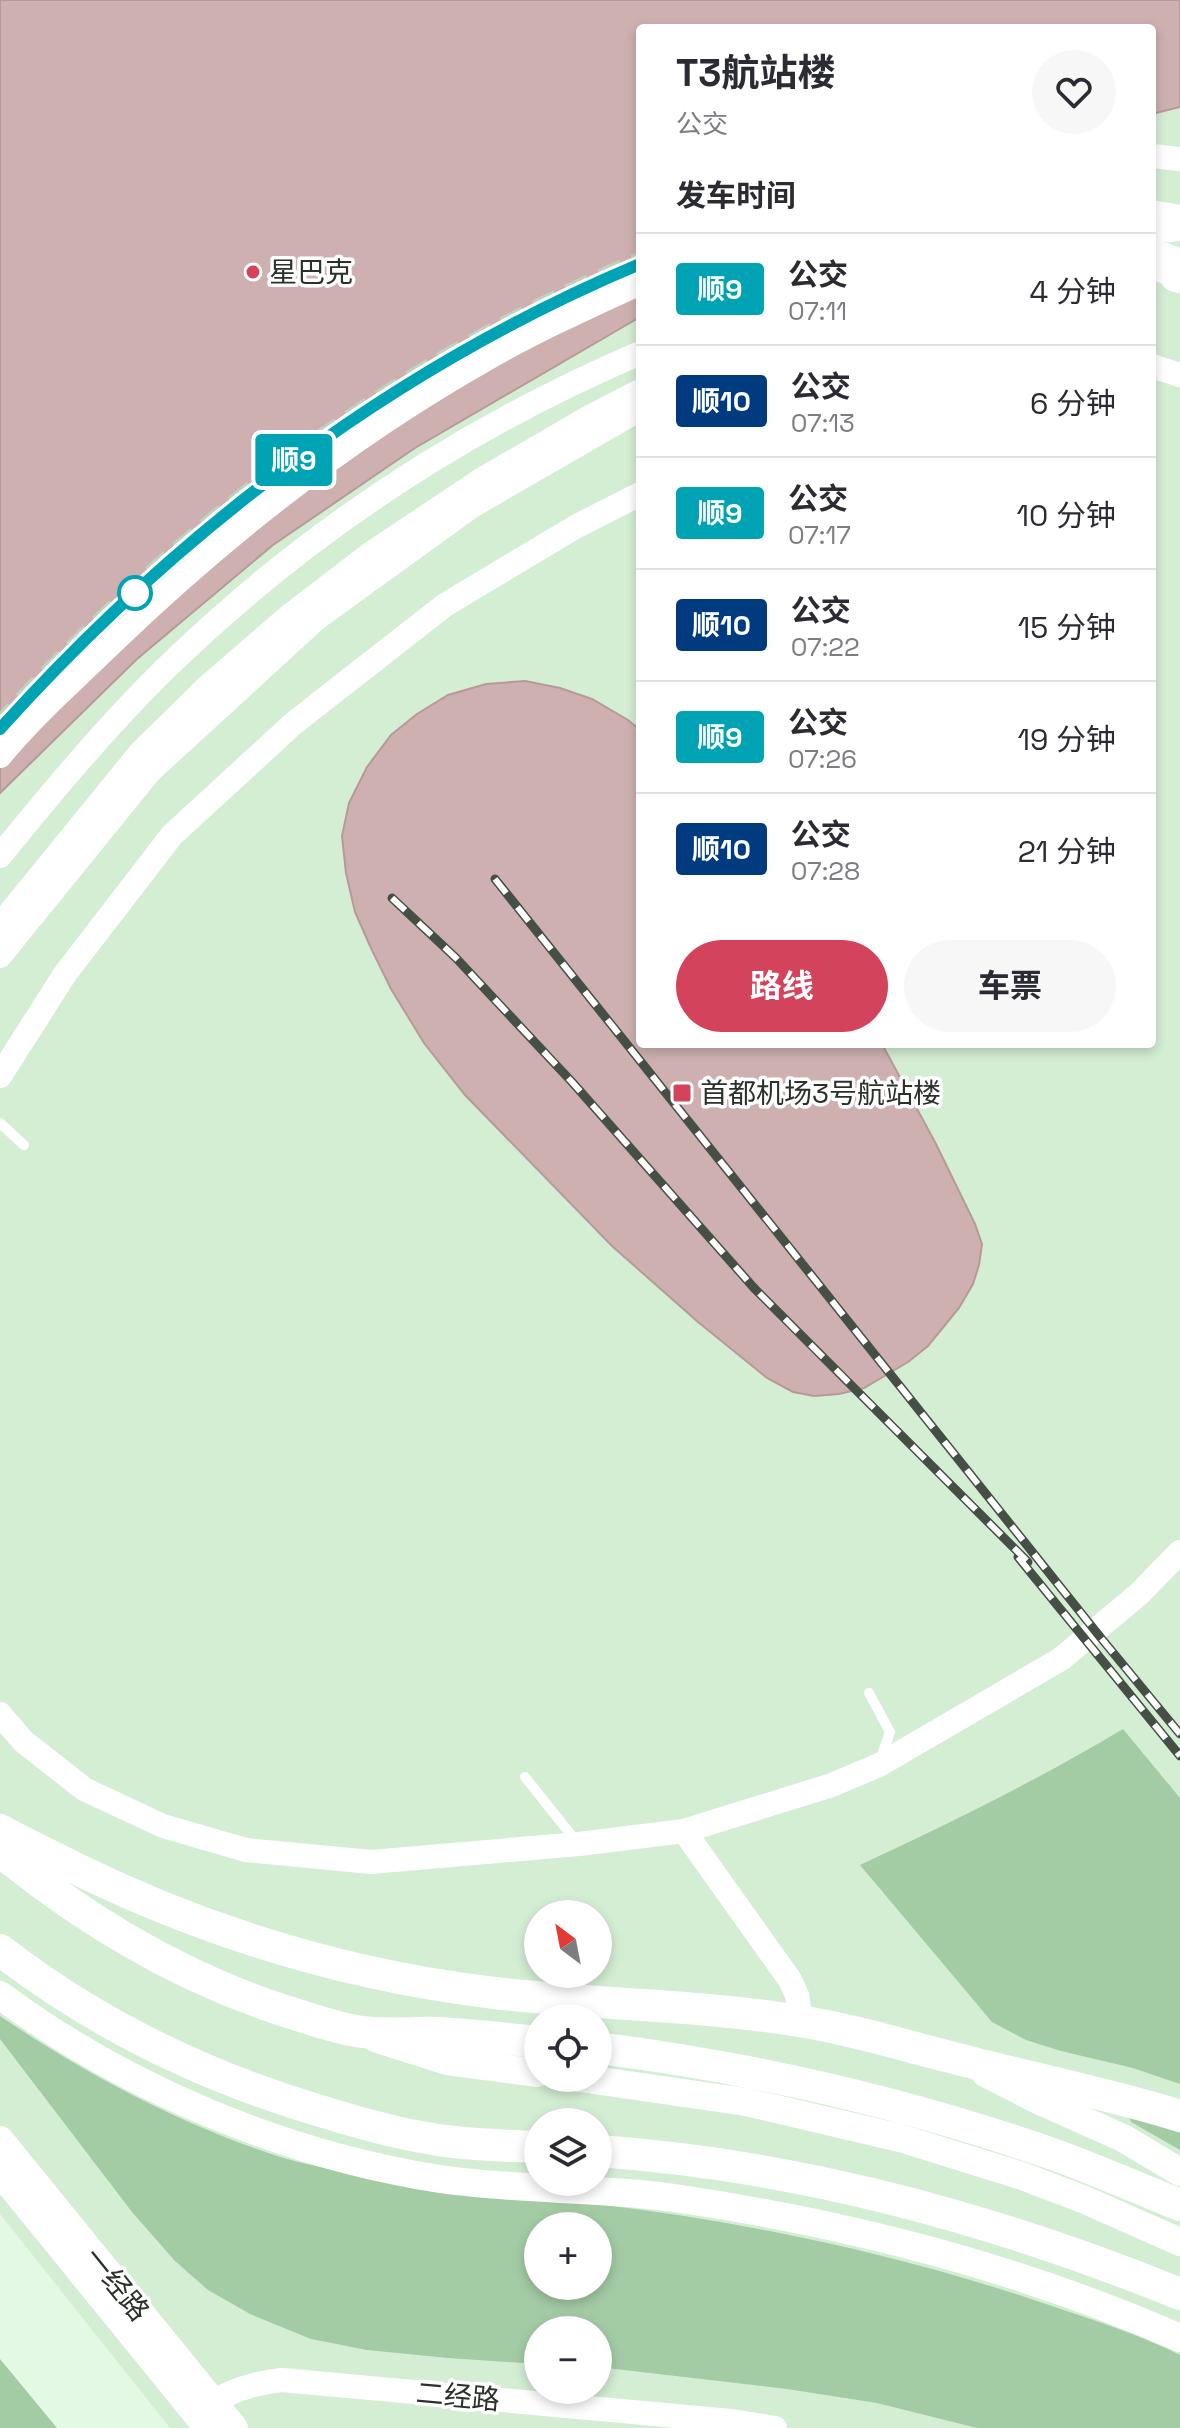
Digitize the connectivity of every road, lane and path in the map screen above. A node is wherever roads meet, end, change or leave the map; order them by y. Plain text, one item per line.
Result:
1 (1156, 156) edge
2 (1180, 159) edge
3 (1156, 213) edge
4 (1180, 217) edge
5 (1180, 229) edge
6 (1156, 232) edge
7 (1156, 254) edge
8 (1168, 271) edge
9 (636, 285) edge
10 (636, 337) edge
11 (636, 355) edge
12 (1156, 367) edge
13 (1180, 375) edge
14 (636, 393) edge
15 (636, 411) edge
16 (636, 496) edge
17 (0, 756) edge
18 (0, 833) edge
19 (0, 856) edge
20 (0, 925) edge
21 (0, 956) edge
22 (0, 1076) edge
23 (0, 1123) edge
24 (24, 1145) dead end
25 (1180, 1552) edge
26 (869, 1693) dead end
27 (0, 1714) edge
28 (879, 1765) junction
29 (525, 1777) dead end
30 (0, 1830) edge
31 (684, 1831) junction
32 (579, 1844) junction
33 (0, 1851) edge
34 (0, 1875) edge
35 (55, 1892) junction
36 (0, 1950) edge
37 (0, 1995) edge
38 (801, 2021) junction
39 (354, 2031) junction
40 (524, 2041) edge
41 (612, 2050) edge
42 (952, 2058) junction
43 (524, 2071) edge
44 (612, 2083) edge
45 (1180, 2116) edge
46 (0, 2140) edge
47 (524, 2146) edge
48 (612, 2152) edge
49 (0, 2172) edge
50 (1180, 2172) edge
51 (1180, 2205) edge
52 (1180, 2242) edge
53 (1180, 2294) edge
54 (1180, 2338) edge
55 (205, 2414) edge
56 (234, 2428) edge
57 (775, 2428) edge

1 - 2 street
3 - 4 street
5 - 6 street
7 - 8 street
9 - 17 street
10 - 18 street
11 - 19 street
12 - 13 street
14 - 20 street
15 - 21 street
16 - 22 street
23 - 24 lane
25 - 28 street
26 - 28 lane
27 - 32 street
28 - 31 street
29 - 32 lane
30 - 38 highway
31 - 32 street
31 - 38 street
33 - 35 highway
34 - 35 highway
35 - 39 highway
36 - 47 highway
37 - 54 main road
38 - 42 highway
39 - 40 highway
39 - 43 main road
41 - 51 highway
42 - 45 highway
42 - 50 main road
44 - 52 main road
46 - 55 main road, 一经路
48 - 53 highway
49 - 55 main road, 一经路
55 - 56 main road, 一经路
55 - 57 street, 二经路

